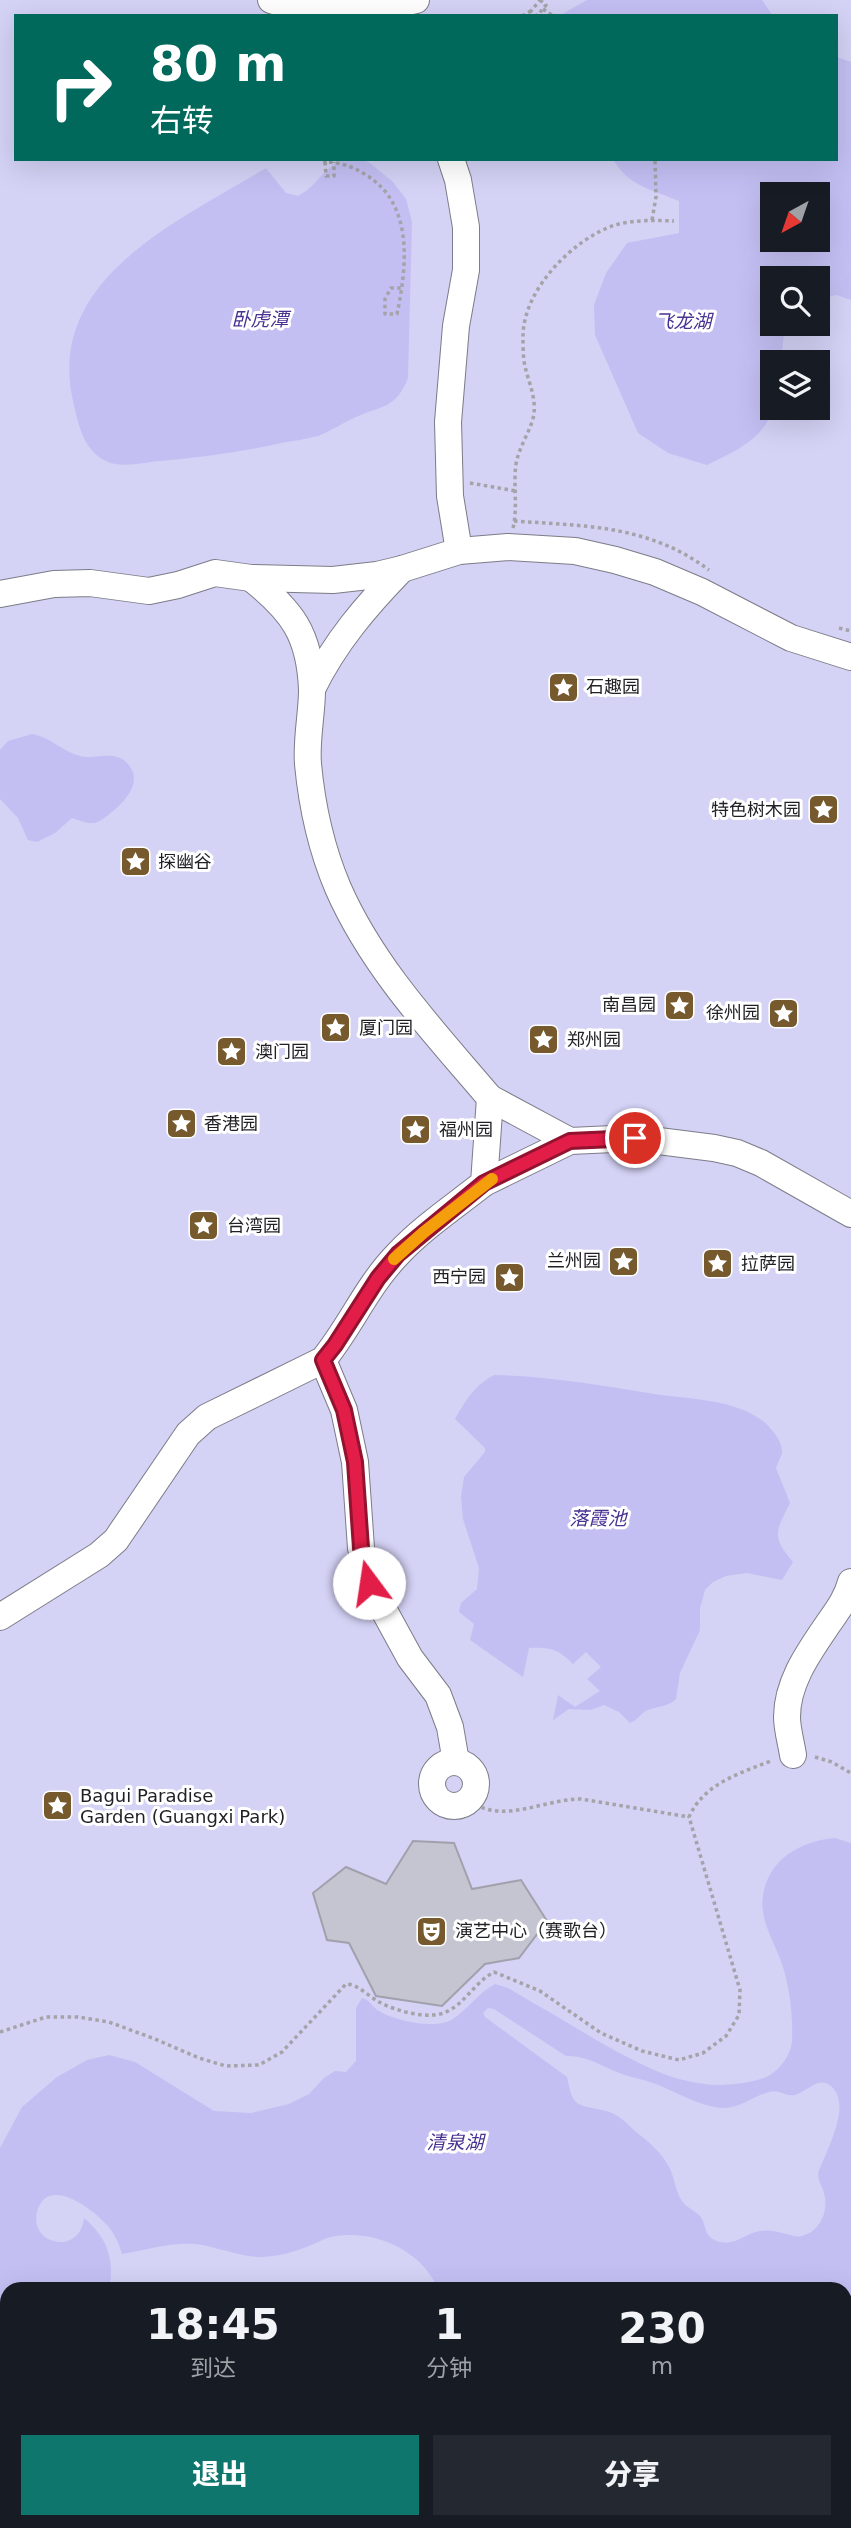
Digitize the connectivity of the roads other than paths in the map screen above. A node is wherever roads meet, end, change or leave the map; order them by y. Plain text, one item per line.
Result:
1 (271, 0) edge
2 (416, 0) edge
3 (374, 13) edge
4 (452, 161) edge
5 (460, 551) junction
6 (402, 569) junction
7 (251, 578) junction
8 (0, 594) edge
9 (851, 657) edge
10 (312, 689) junction
11 (491, 1098) junction
12 (570, 1141) junction
13 (484, 1183) junction
14 (851, 1214) edge
15 (323, 1360) junction
16 (851, 1582) edge
17 (0, 1617) edge
18 (793, 1755) road end
19 (456, 1762) junction

1 - 3 street
2 - 3 street
4 - 5 street
5 - 6 street
5 - 9 street
6 - 7 street
6 - 10 street
7 - 8 street
7 - 10 street
10 - 11 street
11 - 12 street
11 - 13 street
12 - 13 street
12 - 14 street
13 - 15 street
15 - 17 street
15 - 19 street
16 - 18 street
19 - 19 street

